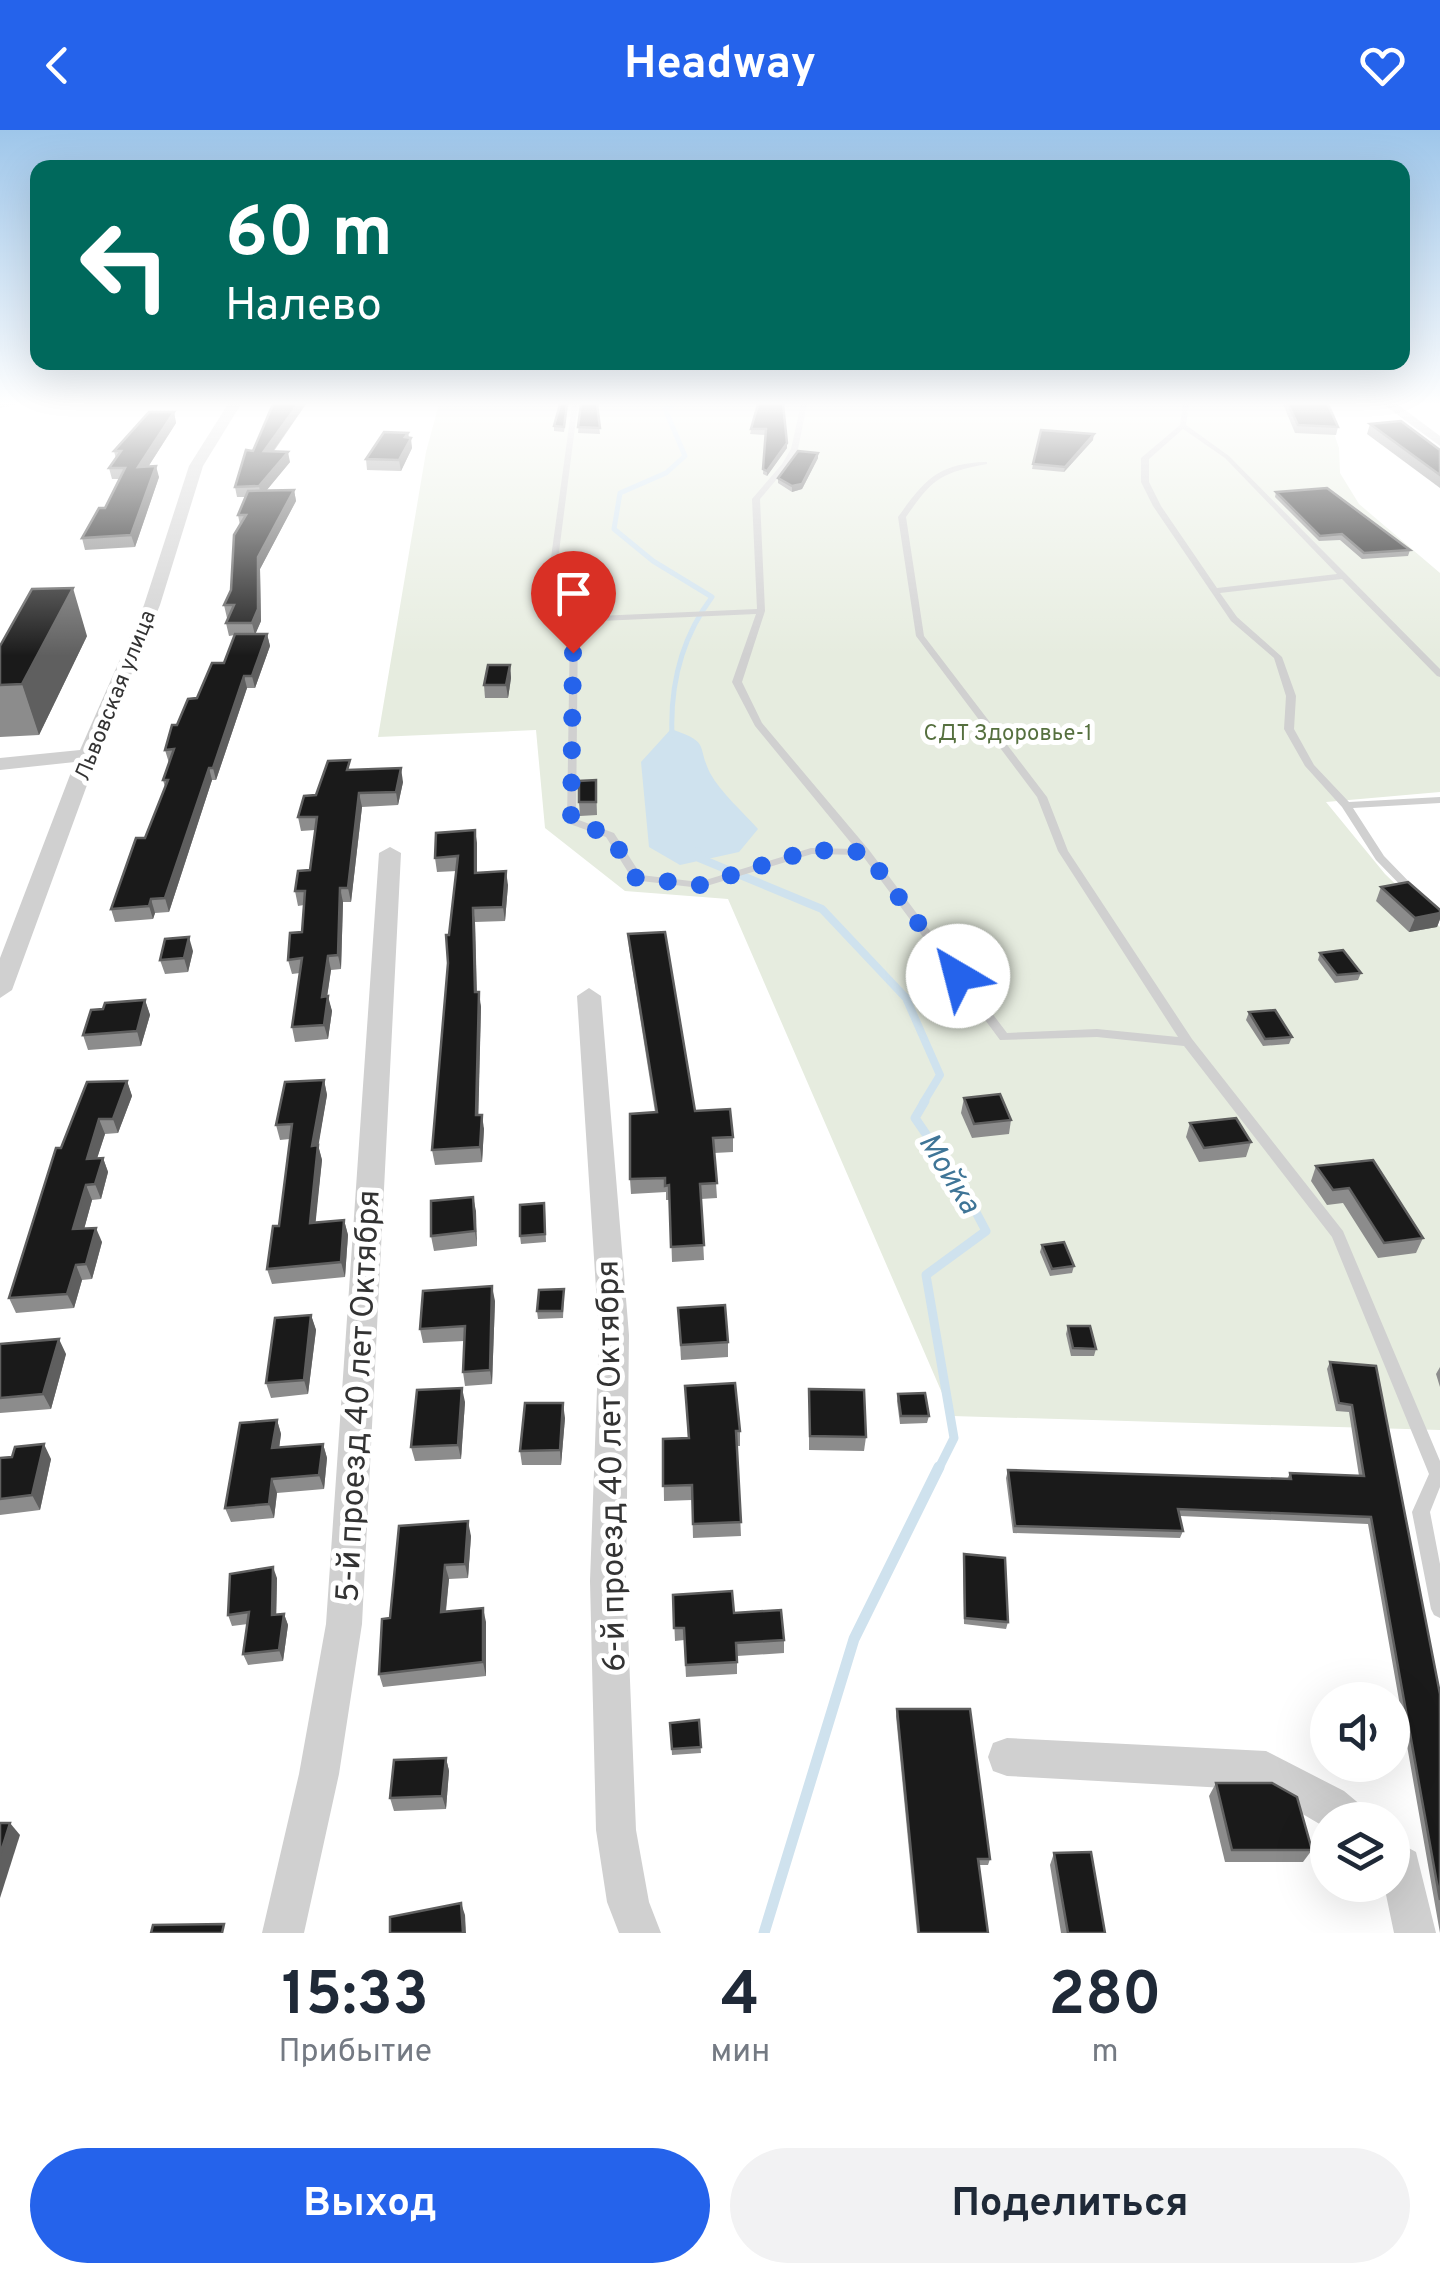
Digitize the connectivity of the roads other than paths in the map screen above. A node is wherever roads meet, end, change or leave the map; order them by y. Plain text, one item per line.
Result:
1 (189, 488) edge
2 (564, 488) edge
3 (767, 488) edge
4 (925, 488) edge
5 (1148, 488) edge
6 (1258, 488) edge
7 (1343, 576) junction
8 (1215, 592) junction
9 (761, 611) junction
10 (574, 620) junction
11 (1440, 674) edge
12 (88, 755) junction
13 (0, 764) edge
14 (1440, 800) edge
15 (1346, 805) junction
16 (865, 852) junction
17 (390, 853) dead end
18 (1428, 906) edge
19 (0, 990) edge
20 (590, 996) dead end
21 (1188, 1042) junction
22 (1440, 1609) edge
23 (1007, 1756) dead end
24 (1324, 1802) edge
25 (1409, 1902) edge
26 (283, 1933) edge
27 (640, 1933) edge
28 (1416, 1933) edge

1 - 12 street, Львовская улица
2 - 10 lane
3 - 9 lane
4 - 21 lane
5 - 8 lane
6 - 7 lane
7 - 8 lane
7 - 11 lane
8 - 15 lane
9 - 10 lane
9 - 16 lane
10 - 16 lane
12 - 13 street
12 - 19 street, Львовская улица
14 - 15 lane
15 - 18 lane
16 - 21 lane
17 - 26 street, 5-й проезд 40 лет Октября
20 - 27 street, 6-й проезд 40 лет Октября
21 - 22 lane
23 - 24 street
25 - 28 street

